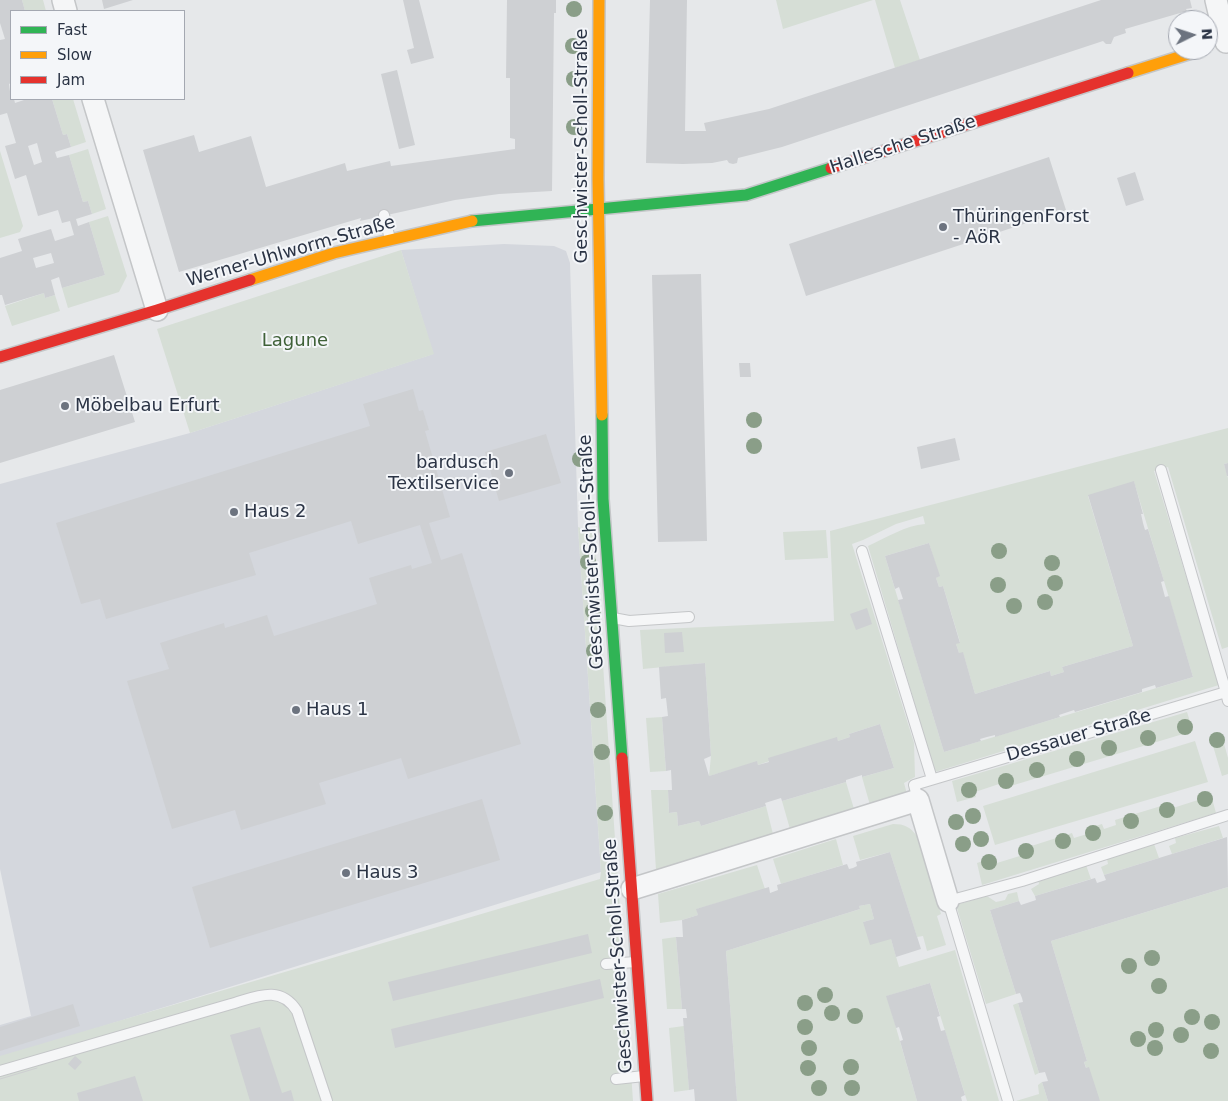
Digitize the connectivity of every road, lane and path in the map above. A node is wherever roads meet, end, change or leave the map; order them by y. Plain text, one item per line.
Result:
1 (599, 0) edge
2 (1216, 0) edge
3 (1221, 44) edge
4 (1170, 60) edge
5 (93, 100) edge
6 (598, 210) junction
7 (384, 215) dead end
8 (390, 240) junction
9 (157, 310) junction
10 (0, 357) edge
11 (1161, 470) dead end
12 (862, 551) dead end
13 (689, 617) dead end
14 (612, 618) junction
15 (1227, 696) edge
16 (932, 779) junction
17 (918, 800) junction
18 (1228, 815) edge
19 (632, 889) junction
20 (948, 901) junction
21 (637, 962) junction
22 (606, 964) dead end
23 (0, 1071) edge
24 (645, 1076) junction
25 (616, 1079) dead end
26 (327, 1101) edge
27 (647, 1101) edge
28 (1008, 1101) edge

1 - 6 street, Geschwister-Scholl-Straße
2 - 3 street
4 - 6 street, Hallesche Straße
5 - 9 street
6 - 8 street, Werner-Uhlworm-Straße
6 - 14 street, Geschwister-Scholl-Straße
7 - 8 lane
8 - 9 street, Werner-Uhlworm-Straße
9 - 10 street, Werner-Uhlworm-Straße
11 - 15 lane, Dessauer Straße
12 - 16 lane
13 - 14 lane
14 - 19 street, Geschwister-Scholl-Straße
15 - 16 lane, Dessauer Straße
16 - 17 lane, Dessauer Straße
17 - 19 street
17 - 20 street
18 - 20 lane
19 - 21 street, Geschwister-Scholl-Straße
20 - 28 lane
21 - 22 lane
21 - 24 street, Geschwister-Scholl-Straße
23 - 26 lane
24 - 25 lane
24 - 27 street, Geschwister-Scholl-Straße

